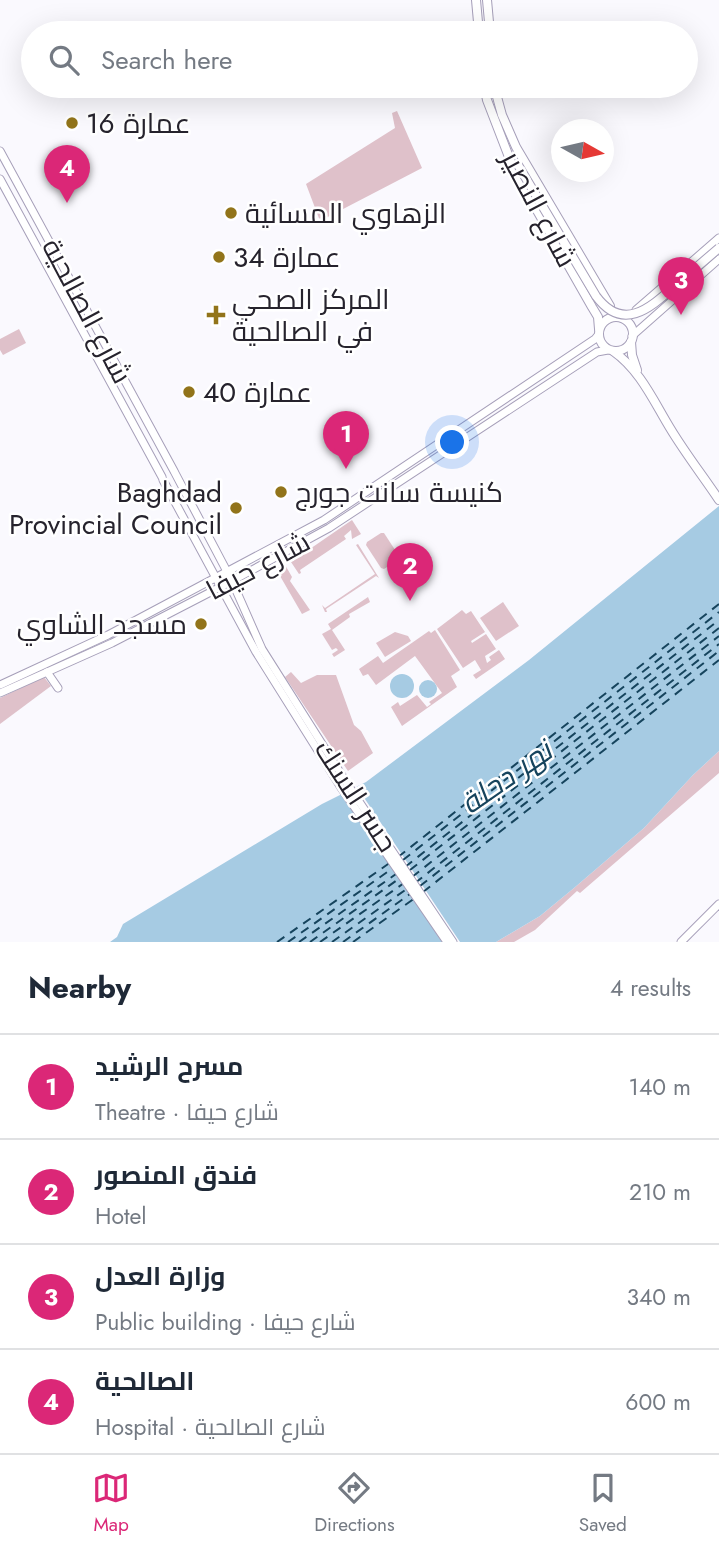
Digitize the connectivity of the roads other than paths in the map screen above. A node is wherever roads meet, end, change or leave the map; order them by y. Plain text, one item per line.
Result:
1 (476, 0) edge
2 (487, 0) edge
3 (478, 21) edge
4 (489, 21) edge
5 (487, 98) edge
6 (497, 98) edge
7 (500, 134) junction
8 (0, 151) edge
9 (4, 166) edge
10 (0, 179) edge
11 (719, 238) edge
12 (719, 248) edge
13 (719, 259) edge
14 (655, 294) junction
15 (666, 305) junction
16 (85, 306) junction
17 (636, 310) dead end
18 (72, 313) junction
19 (610, 313) junction
20 (599, 331) junction
21 (632, 338) junction
22 (611, 350) junction
23 (639, 376) junction
24 (719, 500) edge
25 (228, 573) junction
26 (217, 579) junction
27 (232, 581) junction
28 (221, 587) junction
29 (259, 651) junction
30 (47, 672) junction
31 (0, 685) edge
32 (58, 688) dead end
33 (0, 694) edge
34 (719, 904) edge
35 (447, 942) edge
36 (453, 942) edge
37 (681, 942) edge

1 - 3 main road
2 - 4 main road
5 - 7 main road, شارع النصیر
6 - 19 main road, شارع النصیر
7 - 12 main road, bridge
7 - 20 main road, شارع النصیر
8 - 9 main road, شارع الصالحية
9 - 16 main road, شارع الصالحية
10 - 18 main road, شارع الصالحية
11 - 14 main road
13 - 15 main road
14 - 15 main road
14 - 17 main road
15 - 21 main road
16 - 18 main road
16 - 25 main road, شارع الصالحية
18 - 26 main road, شارع الصالحية
19 - 20 main road
19 - 21 main road
20 - 22 main road
20 - 25 main road, شارع حيفا
21 - 22 main road
21 - 23 main road
22 - 23 main road
22 - 27 main road, شارع حيفا
23 - 24 main road
25 - 26 main road, شارع حيفا
25 - 27 main road, شارع الصالحية
26 - 28 main road, شارع الصالحية
26 - 31 main road, شارع حيفا
27 - 28 main road, شارع حيفا
27 - 29 main road, شارع الصالحية
28 - 29 main road, شارع الصالحية
28 - 30 main road, شارع حيفا
29 - 35 main road, جسر السنك
29 - 36 main road, جسر السنك
30 - 32 main road
30 - 33 main road, شارع حيفا
34 - 37 main road

